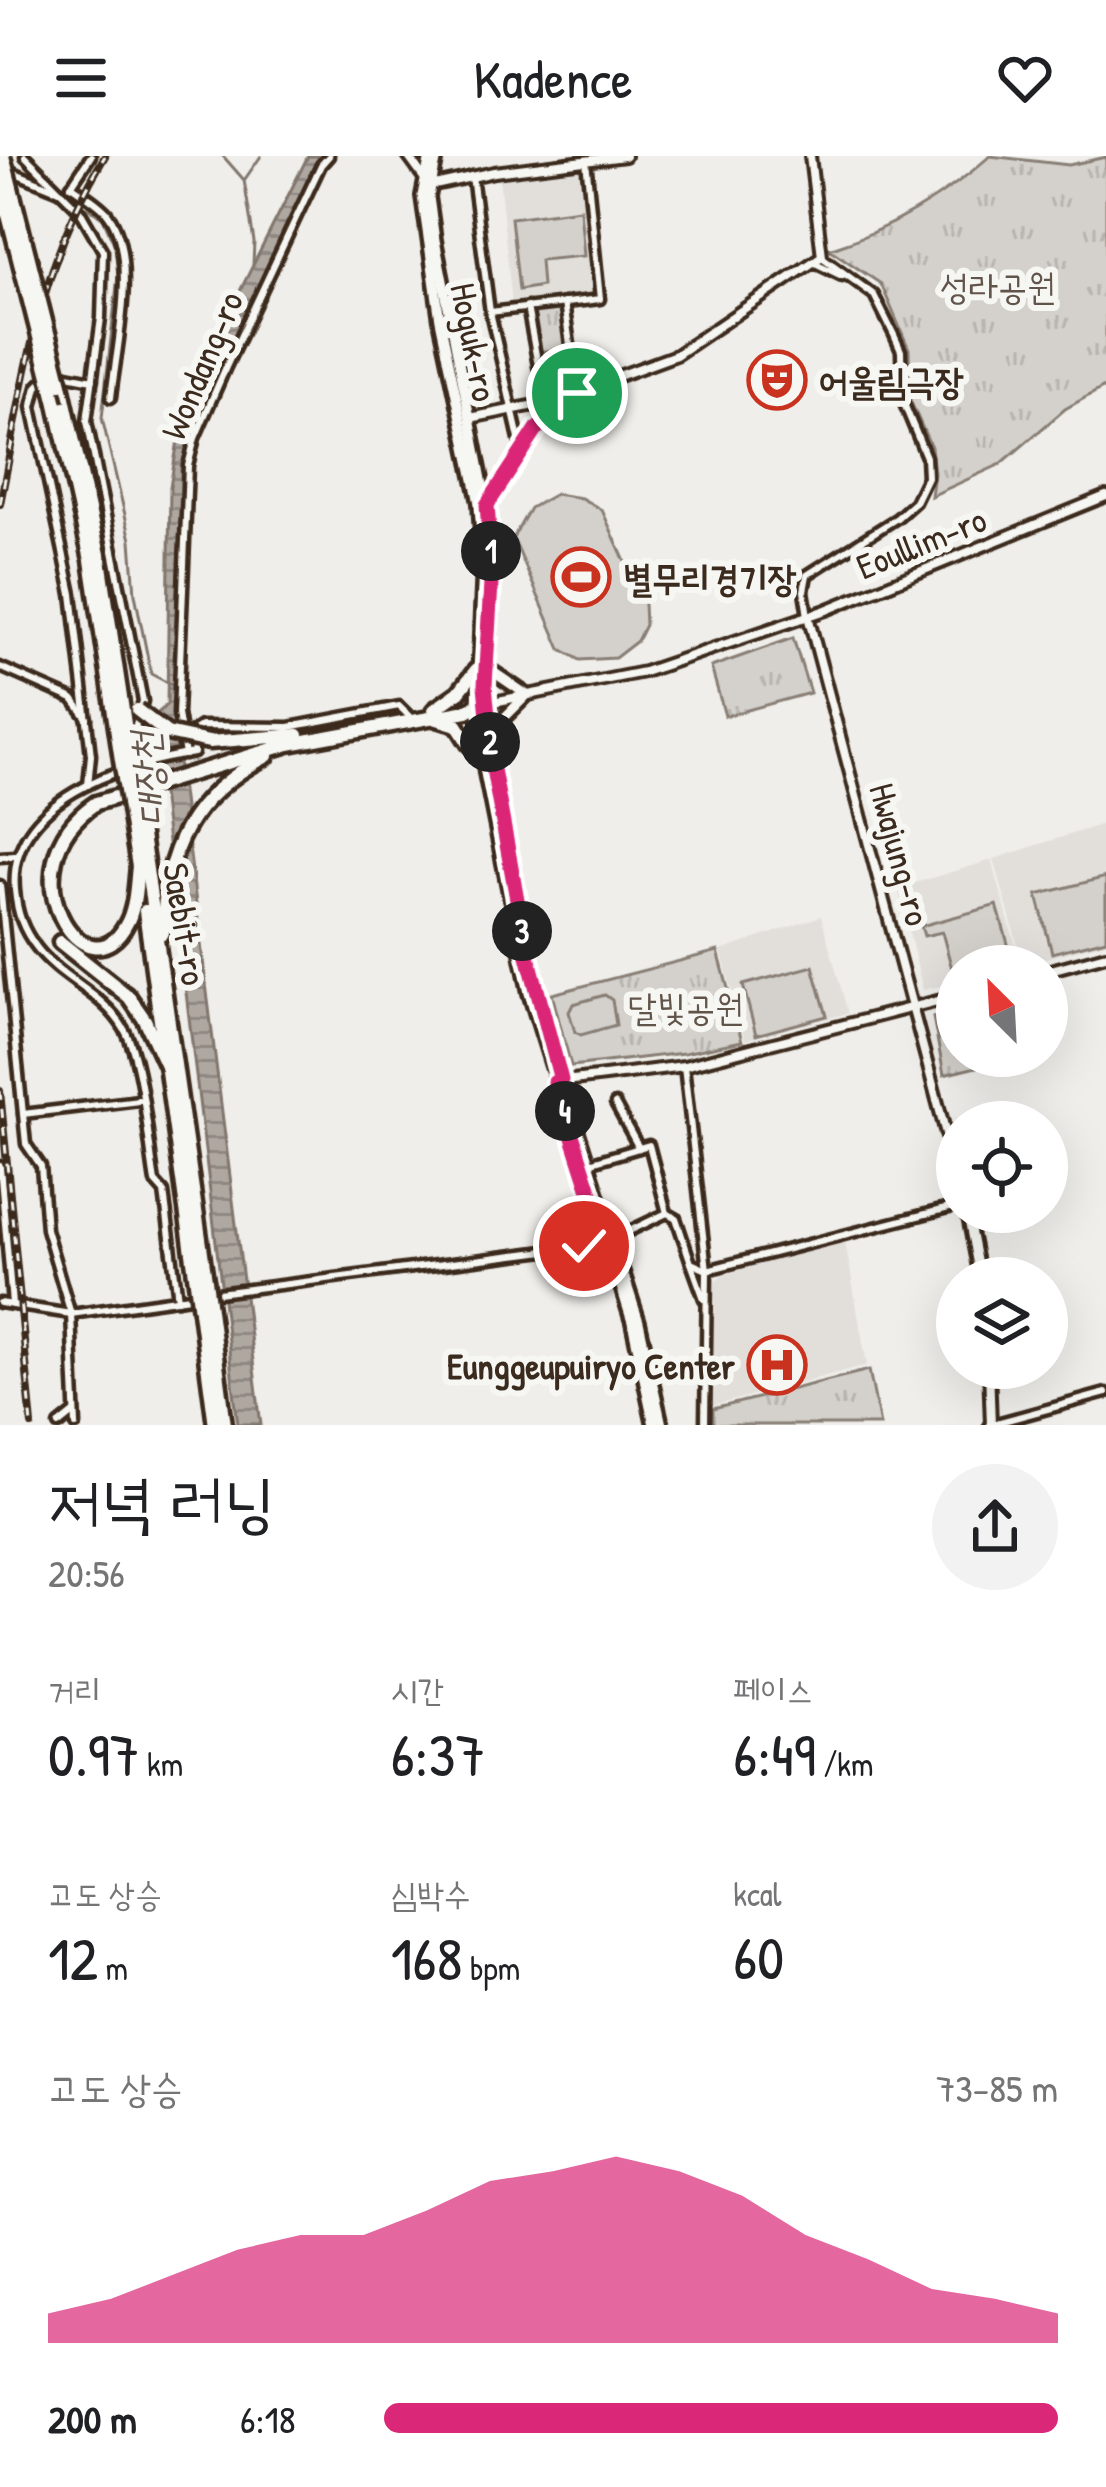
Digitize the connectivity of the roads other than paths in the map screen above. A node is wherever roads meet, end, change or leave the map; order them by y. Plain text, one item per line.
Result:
1 (26, 156) edge
2 (92, 156) edge
3 (329, 156) edge
4 (408, 156) edge
5 (434, 156) edge
6 (625, 156) edge
7 (810, 156) edge
8 (2, 158) edge
9 (586, 160) junction
10 (472, 176) junction
11 (0, 183) edge
12 (427, 183) junction
13 (71, 185) junction
14 (66, 194) junction
15 (818, 259) junction
16 (564, 303) junction
17 (527, 307) junction
18 (490, 312) junction
19 (93, 380) junction
20 (577, 393) junction
21 (111, 398) dead end
22 (544, 403) junction
23 (510, 411) junction
24 (467, 419) junction
25 (522, 452) junction
26 (1106, 496) edge
27 (487, 505) junction
28 (808, 616) junction
29 (115, 659) junction
30 (0, 667) edge
31 (481, 668) junction
32 (527, 695) junction
33 (481, 705) junction
34 (433, 713) junction
35 (409, 716) junction
36 (87, 718) junction
37 (325, 730) junction
38 (289, 744) junction
39 (486, 746) junction
40 (183, 755) junction
41 (135, 762) junction
42 (209, 764) junction
43 (88, 785) junction
44 (136, 794) junction
45 (46, 836) dead end
46 (15, 856) junction
47 (0, 857) edge
48 (138, 866) junction
49 (0, 885) edge
50 (43, 923) junction
51 (23, 930) junction
52 (5, 942) junction
53 (1106, 955) edge
54 (1068, 965) edge
55 (163, 968) junction
56 (936, 1002) edge
57 (913, 1008) junction
58 (684, 1066) junction
59 (169, 1072) junction
60 (558, 1081) junction
61 (141, 1099) junction
62 (938, 1101) edge
63 (615, 1104) dead end
64 (23, 1114) junction
65 (639, 1148) junction
66 (589, 1163) junction
67 (0, 1166) edge
68 (936, 1211) edge
69 (667, 1213) junction
70 (609, 1239) junction
71 (692, 1263) junction
72 (707, 1270) junction
73 (201, 1281) junction
74 (178, 1299) junction
75 (0, 1303) edge
76 (707, 1303) junction
77 (12, 1304) junction
78 (71, 1314) junction
79 (214, 1375) junction
80 (990, 1389) edge
81 (1106, 1393) edge
82 (75, 1412) junction
83 (1026, 1414) junction
84 (58, 1425) edge
85 (76, 1425) edge
86 (215, 1425) edge
87 (225, 1425) edge
88 (658, 1425) edge
89 (705, 1425) edge
90 (991, 1425) edge
91 (1026, 1425) edge

1 - 14 street
2 - 13 street
3 - 40 street, Wondang-ro
4 - 12 main road
5 - 12 main road, Hoguk-ro
6 - 9 main road
7 - 15 main road
8 - 14 street
8 - 29 highway, Saebit-ro, bridge
9 - 10 main road
9 - 16 street
10 - 12 main road
10 - 18 street
11 - 41 highway, Saebit-ro, bridge
12 - 24 main road, Hoguk-ro
13 - 14 street
13 - 21 street
14 - 19 street
15 - 20 main road
15 - 28 street
16 - 17 street
16 - 20 street
17 - 18 street
17 - 22 street
18 - 23 street
19 - 36 street
19 - 41 street
20 - 22 main road
20 - 25 street
22 - 23 main road
23 - 24 main road
23 - 25 street
24 - 27 main road, Hoguk-ro
24 - 31 main road, Hoguk-ro
25 - 27 street
26 - 28 main road, Eoullim-ro
27 - 31 main road, Hoguk-ro
28 - 32 main road, Eoullim-ro
28 - 57 main road, Hwajung-ro
29 - 37 highway, bridge
29 - 41 highway, Saebit-ro
30 - 36 street
31 - 32 main road
31 - 33 main road, Hoguk-ro
31 - 34 highway
32 - 33 main road, Eoullim-ro
32 - 39 main road
33 - 34 highway
33 - 39 main road, Hoguk-ro
34 - 35 highway
34 - 38 highway
34 - 39 highway
35 - 37 highway
35 - 40 street
36 - 43 street
37 - 42 highway
38 - 42 highway
38 - 55 highway
39 - 60 main road, Hoguk-ro
40 - 41 street
41 - 43 street
41 - 44 highway, Saebit-ro, bridge
42 - 44 highway
43 - 46 street
44 - 45 highway
44 - 48 highway, Saebit-ro
44 - 50 highway
44 - 55 highway, Saebit-ro
46 - 47 street
46 - 51 street
48 - 50 highway
48 - 59 highway, Saebit-ro
49 - 52 street
50 - 59 highway
51 - 52 street
51 - 61 street
52 - 64 street
53 - 54 main road
55 - 73 highway, Saebit-ro
56 - 57 main road
57 - 58 main road
57 - 62 main road, Hwajung-ro
58 - 60 main road
58 - 72 street
59 - 73 highway, Saebit-ro
60 - 66 main road, Hoguk-ro
60 - 70 main road, Hoguk-ro
61 - 64 street
61 - 74 street
63 - 65 street
64 - 78 street
65 - 66 street
65 - 69 street
66 - 70 main road, Hoguk-ro
67 - 77 street
68 - 72 street
69 - 70 street
69 - 71 street
70 - 74 street
70 - 88 main road, Hoguk-ro
71 - 72 street
71 - 76 street
72 - 76 street
73 - 79 highway, Saebit-ro, bridge
74 - 78 street
75 - 77 street
76 - 89 street
77 - 78 street
78 - 82 street
79 - 86 highway, Saebit-ro
79 - 87 highway, Saebit-ro
80 - 90 main road
81 - 83 street
82 - 84 street
82 - 85 street
83 - 90 street
83 - 91 street

